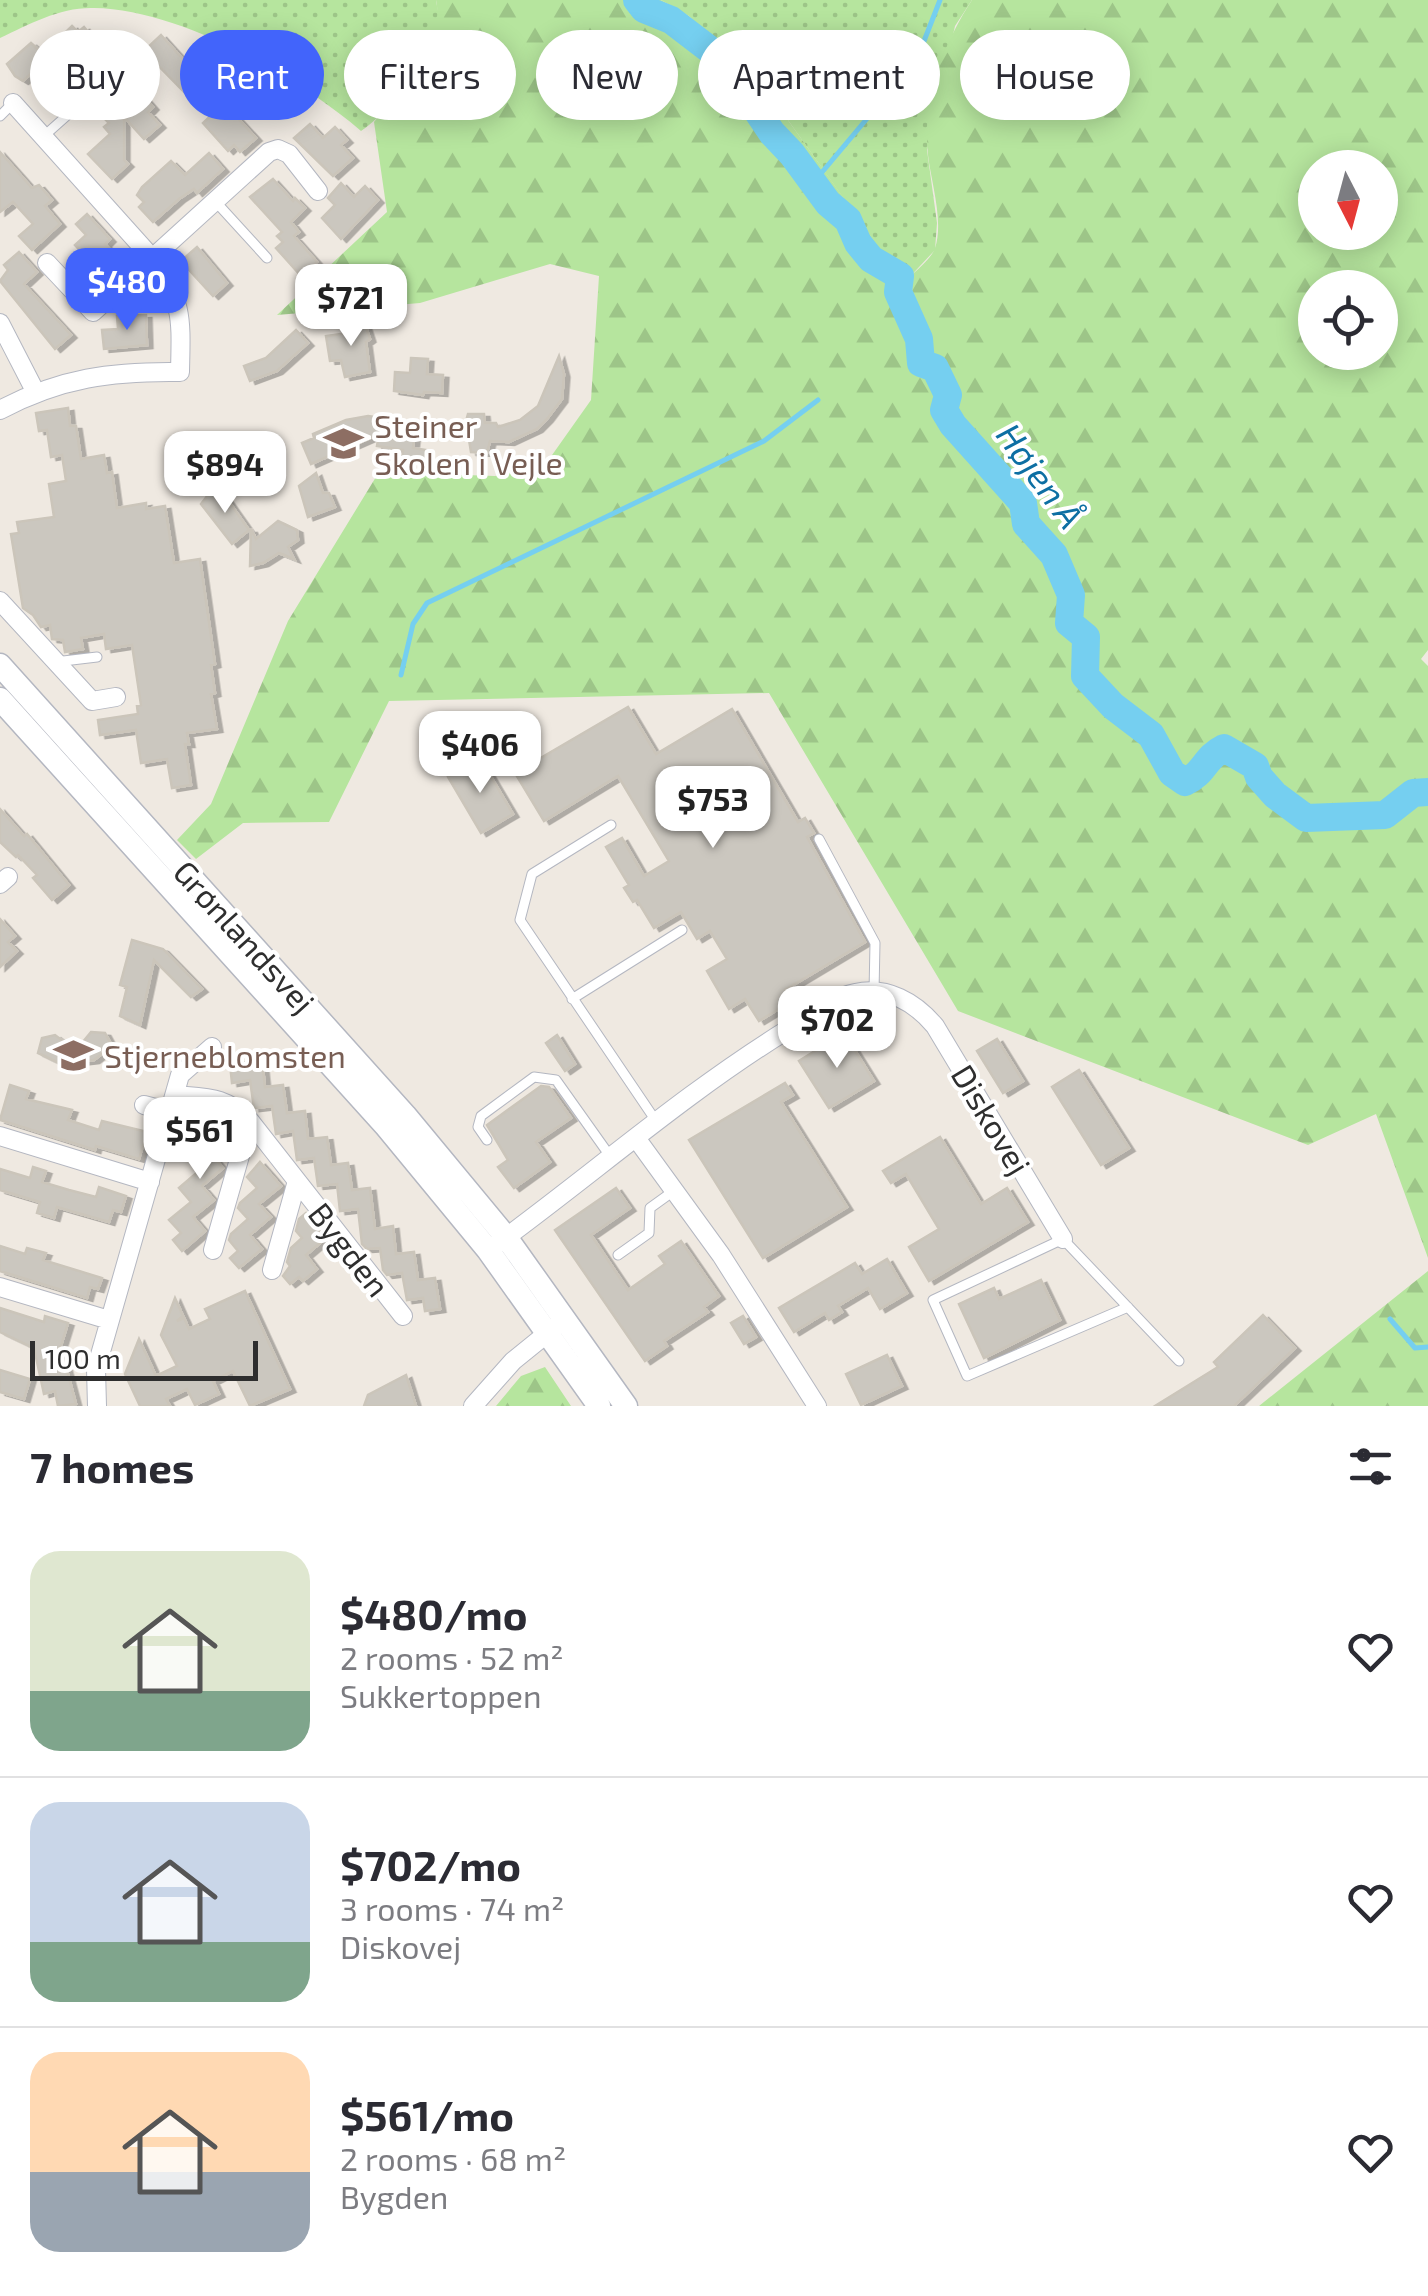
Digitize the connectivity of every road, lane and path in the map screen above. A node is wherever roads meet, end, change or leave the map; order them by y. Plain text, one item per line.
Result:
1 (7, 110) edge
2 (62, 120) edge
3 (44, 136) junction
4 (318, 190) dead end
5 (215, 201) junction
6 (267, 258) dead end
7 (153, 259) junction
8 (47, 263) dead end
9 (0, 324) edge
10 (35, 391) junction
11 (0, 410) edge
12 (0, 601) edge
13 (97, 657) dead end
14 (54, 662) junction
15 (0, 665) edge
16 (116, 697) dead end
17 (0, 700) edge
18 (610, 826) dead end
19 (819, 839) dead end
20 (682, 930) dead end
21 (874, 992) junction
22 (572, 999) junction
23 (212, 1047) dead end
24 (144, 1104) dead end
25 (173, 1104) junction
26 (250, 1121) junction
27 (656, 1121) junction
28 (0, 1136) edge
29 (636, 1138) junction
30 (487, 1140) dead end
31 (610, 1156) junction
32 (150, 1182) junction
33 (297, 1182) junction
34 (675, 1190) junction
35 (1063, 1238) junction
36 (497, 1243) junction
37 (213, 1250) dead end
38 (618, 1256) dead end
39 (272, 1270) dead end
40 (0, 1287) edge
41 (1128, 1307) junction
42 (403, 1316) dead end
43 (109, 1320) junction
44 (558, 1326) junction
45 (1179, 1361) dead end
46 (97, 1406) edge
47 (473, 1406) edge
48 (600, 1406) edge
49 (626, 1406) edge
50 (817, 1406) edge

1 - 3 street
2 - 3 lane
3 - 7 street
4 - 5 street
5 - 6 lane
5 - 7 street
7 - 8 street
7 - 10 street
9 - 10 street
10 - 11 street
12 - 14 street
13 - 14 lane
14 - 16 street
15 - 36 street, Grønlandsvej
17 - 36 street, Grønlandsvej
18 - 22 lane
19 - 21 lane
20 - 22 lane
21 - 27 street
21 - 35 street, Diskovej
22 - 27 lane
23 - 25 street
24 - 25 street, Bygden
25 - 26 street, Bygden
25 - 32 street
26 - 33 street, Bygden
26 - 37 street
27 - 29 street
28 - 32 street
29 - 31 street
29 - 34 street
30 - 31 lane
31 - 36 street
32 - 43 street
33 - 39 street, Bygden
33 - 42 street, Bygden
34 - 38 lane
34 - 50 street
35 - 41 lane
35 - 41 lane
36 - 44 street, Grønlandsvej
40 - 43 street
41 - 45 lane
43 - 46 street
44 - 47 street
44 - 48 street, Grønlandsvej
44 - 49 street, Grønlandsvej

